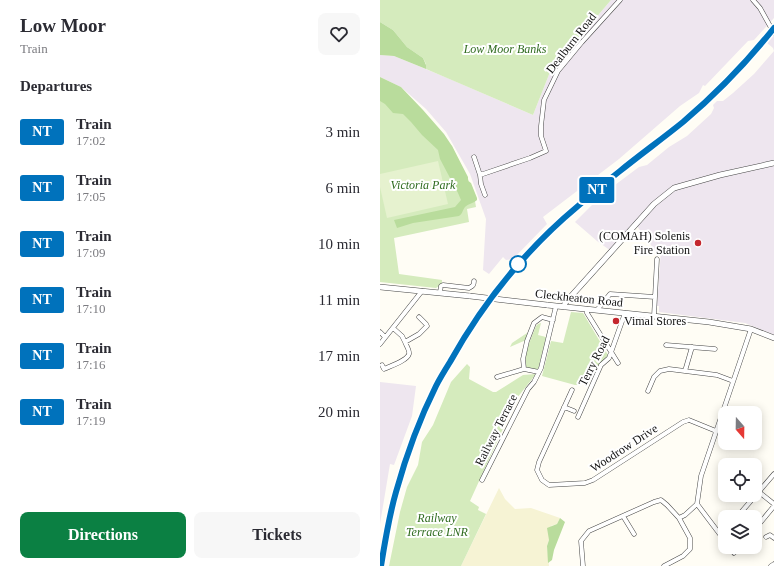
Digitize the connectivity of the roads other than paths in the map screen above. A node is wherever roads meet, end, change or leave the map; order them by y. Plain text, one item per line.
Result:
1 (620, 0) edge
2 (753, 0) edge
3 (774, 33) edge
4 (474, 156) dead end
5 (774, 163) edge
6 (480, 175) junction
7 (485, 195) dead end
8 (657, 259) dead end
9 (474, 281) dead end
10 (380, 287) edge
11 (422, 291) junction
12 (440, 292) junction
13 (655, 297) junction
14 (556, 306) junction
15 (564, 307) junction
16 (587, 309) junction
17 (597, 310) junction
18 (625, 313) junction
19 (654, 316) junction
20 (419, 318) dead end
21 (553, 320) junction
22 (393, 328) junction
23 (751, 329) junction
24 (380, 332) edge
25 (386, 337) junction
26 (774, 338) edge
27 (405, 342) junction
28 (380, 344) edge
29 (666, 345) dead end
30 (692, 347) junction
31 (715, 349) dead end
32 (611, 352) junction
33 (409, 354) junction
34 (414, 356) dead end
35 (618, 363) dead end
36 (382, 366) dead end
37 (524, 369) junction
38 (685, 371) junction
39 (540, 372) junction
40 (497, 377) dead end
41 (733, 381) junction
42 (572, 390) dead end
43 (648, 391) dead end
44 (564, 407) junction
45 (574, 411) dead end
46 (578, 417) dead end
47 (716, 431) junction
48 (774, 474) edge
49 (482, 480) dead end
50 (762, 488) edge
51 (762, 495) edge
52 (750, 502) edge
53 (697, 504) junction
54 (774, 505) edge
55 (743, 510) edge
56 (623, 516) junction
57 (679, 518) junction
58 (762, 520) edge
59 (718, 531) edge
60 (634, 534) dead end
61 (766, 537) dead end
62 (774, 538) edge
63 (774, 564) edge
64 (583, 566) edge
65 (664, 566) edge
66 (771, 566) edge

1 - 6 street, Dealburn Road
2 - 3 street
4 - 6 street
5 - 15 street
6 - 7 street
8 - 13 street
9 - 12 street
10 - 11 street, Cleckheaton Road
11 - 12 street, Cleckheaton Road
11 - 22 street
12 - 14 street, Cleckheaton Road, bridge
13 - 17 street
13 - 19 street
14 - 15 street, Cleckheaton Road
14 - 21 street
15 - 16 street, Cleckheaton Road
16 - 17 street, Cleckheaton Road
16 - 32 street
17 - 18 street, Cleckheaton Road
18 - 19 street, Cleckheaton Road
18 - 32 street, Terry Road
19 - 23 street, Cleckheaton Road
20 - 27 street
21 - 37 street
21 - 39 street
22 - 25 street
22 - 27 street
23 - 26 street, Cleckheaton Road
23 - 41 street
24 - 25 street
25 - 28 street
27 - 33 street
29 - 30 street
30 - 31 street
30 - 38 street
32 - 35 street
32 - 46 street, Terry Road
33 - 34 street
33 - 36 street
37 - 39 street
37 - 40 street
38 - 41 street
38 - 43 street
39 - 49 street, Railway Terrace
41 - 47 street
42 - 44 street, Woodrow Drive
44 - 45 street
44 - 47 street, Woodrow Drive
47 - 53 street
48 - 50 street
51 - 54 street
52 - 55 street
53 - 57 street
53 - 59 street
54 - 58 street
56 - 57 street
56 - 60 street
56 - 64 street
57 - 65 street
61 - 62 street
63 - 66 street

